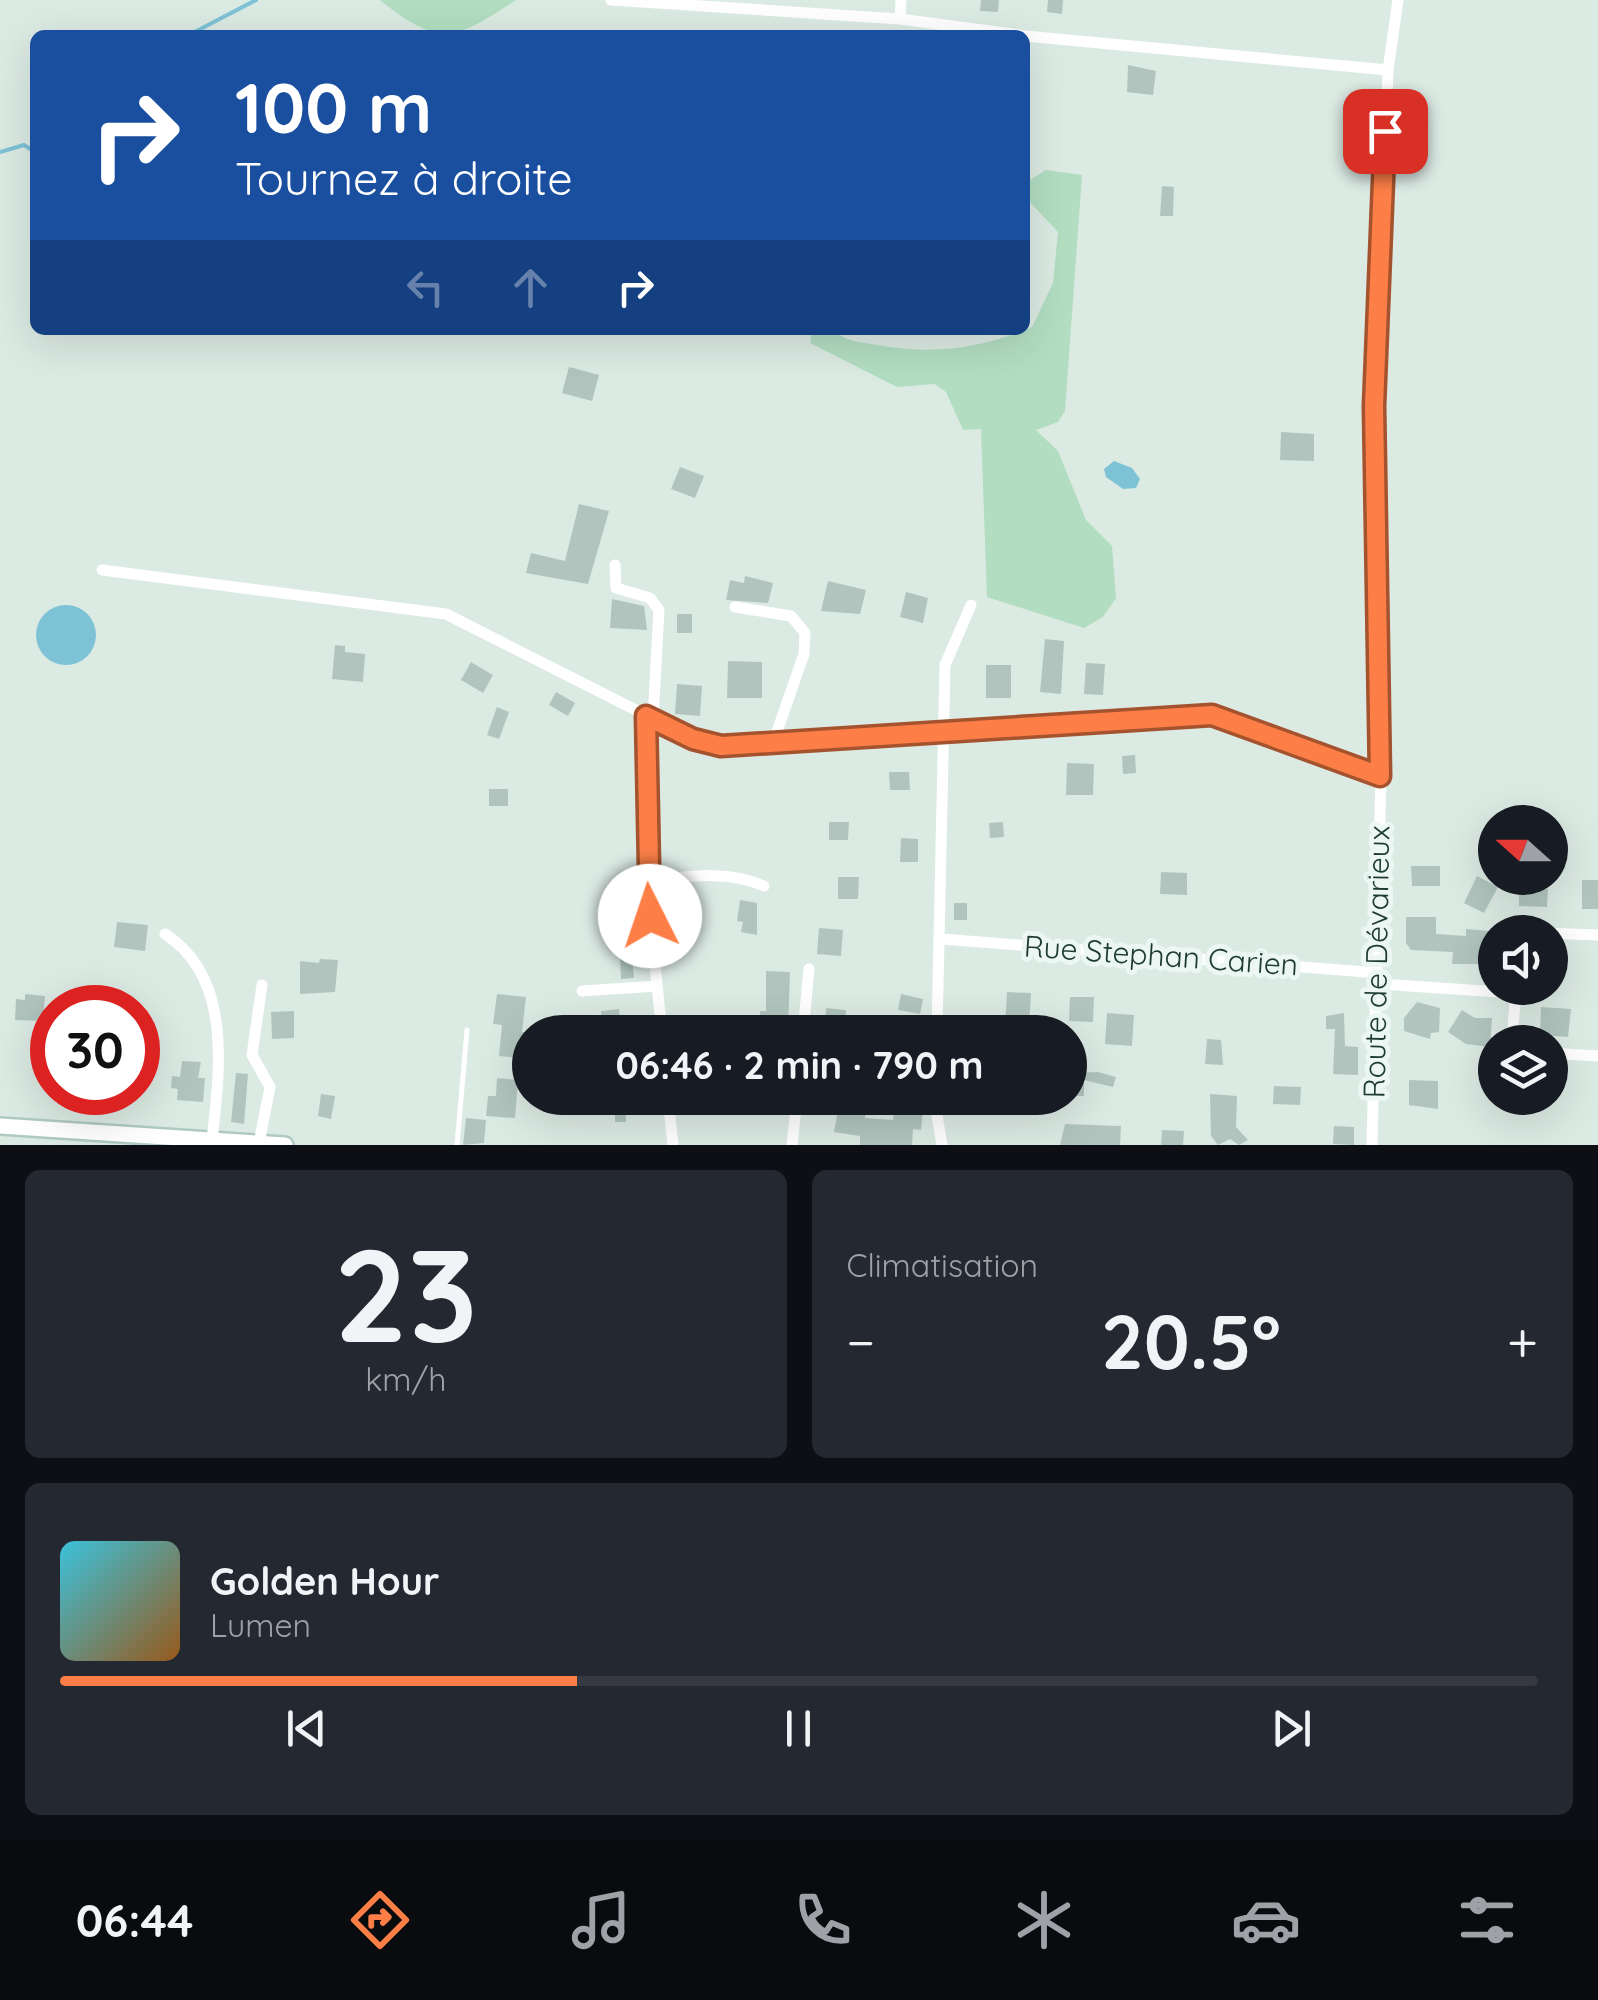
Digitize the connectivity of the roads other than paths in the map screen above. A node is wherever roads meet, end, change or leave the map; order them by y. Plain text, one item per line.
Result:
1 (612, 0) edge
2 (901, 0) edge
3 (1398, 0) edge
4 (900, 19) junction
5 (985, 30) edge
6 (1030, 36) edge
7 (1388, 70) junction
8 (616, 564) dead end
9 (102, 570) dead end
10 (971, 604) dead end
11 (736, 607) dead end
12 (649, 717) junction
13 (944, 733) junction
14 (774, 740) junction
15 (1380, 776) junction
16 (646, 882) junction
17 (764, 886) dead end
18 (165, 934) dead end
19 (1568, 934) edge
20 (1598, 935) edge
21 (942, 939) junction
22 (809, 969) dead end
23 (1379, 978) junction
24 (262, 984) dead end
25 (657, 986) junction
26 (1478, 987) edge
27 (582, 991) dead end
28 (660, 1015) edge
29 (805, 1015) edge
30 (938, 1015) edge
31 (467, 1030) dead end
32 (1568, 1054) edge
33 (1598, 1056) edge
34 (670, 1115) edge
35 (795, 1115) edge
36 (937, 1115) edge
37 (0, 1126) edge
38 (212, 1141) junction
39 (259, 1143) edge
40 (285, 1145) edge
41 (456, 1145) edge
42 (673, 1145) edge
43 (792, 1145) edge
44 (942, 1145) edge
45 (1372, 1145) edge

1 - 4 street
2 - 4 street
3 - 7 street, Route de Dévarieux
4 - 5 street
6 - 7 street
7 - 15 street, Route de Dévarieux
8 - 12 street
9 - 12 street
10 - 13 street
11 - 14 street
12 - 14 street
12 - 16 street
13 - 14 street
13 - 15 street
13 - 21 street
15 - 23 street, Route de Dévarieux
16 - 17 street
16 - 25 street
18 - 38 street
19 - 20 street
21 - 23 street, Rue Stephan Carien
21 - 30 street
22 - 29 street
23 - 26 street, Rue Stephan Carien
23 - 45 street, Route de Dévarieux
24 - 39 street
25 - 27 street
25 - 28 street
31 - 41 lane
32 - 33 street
34 - 42 street
35 - 43 street
36 - 44 street
37 - 38 main road
38 - 39 main road
39 - 40 main road

